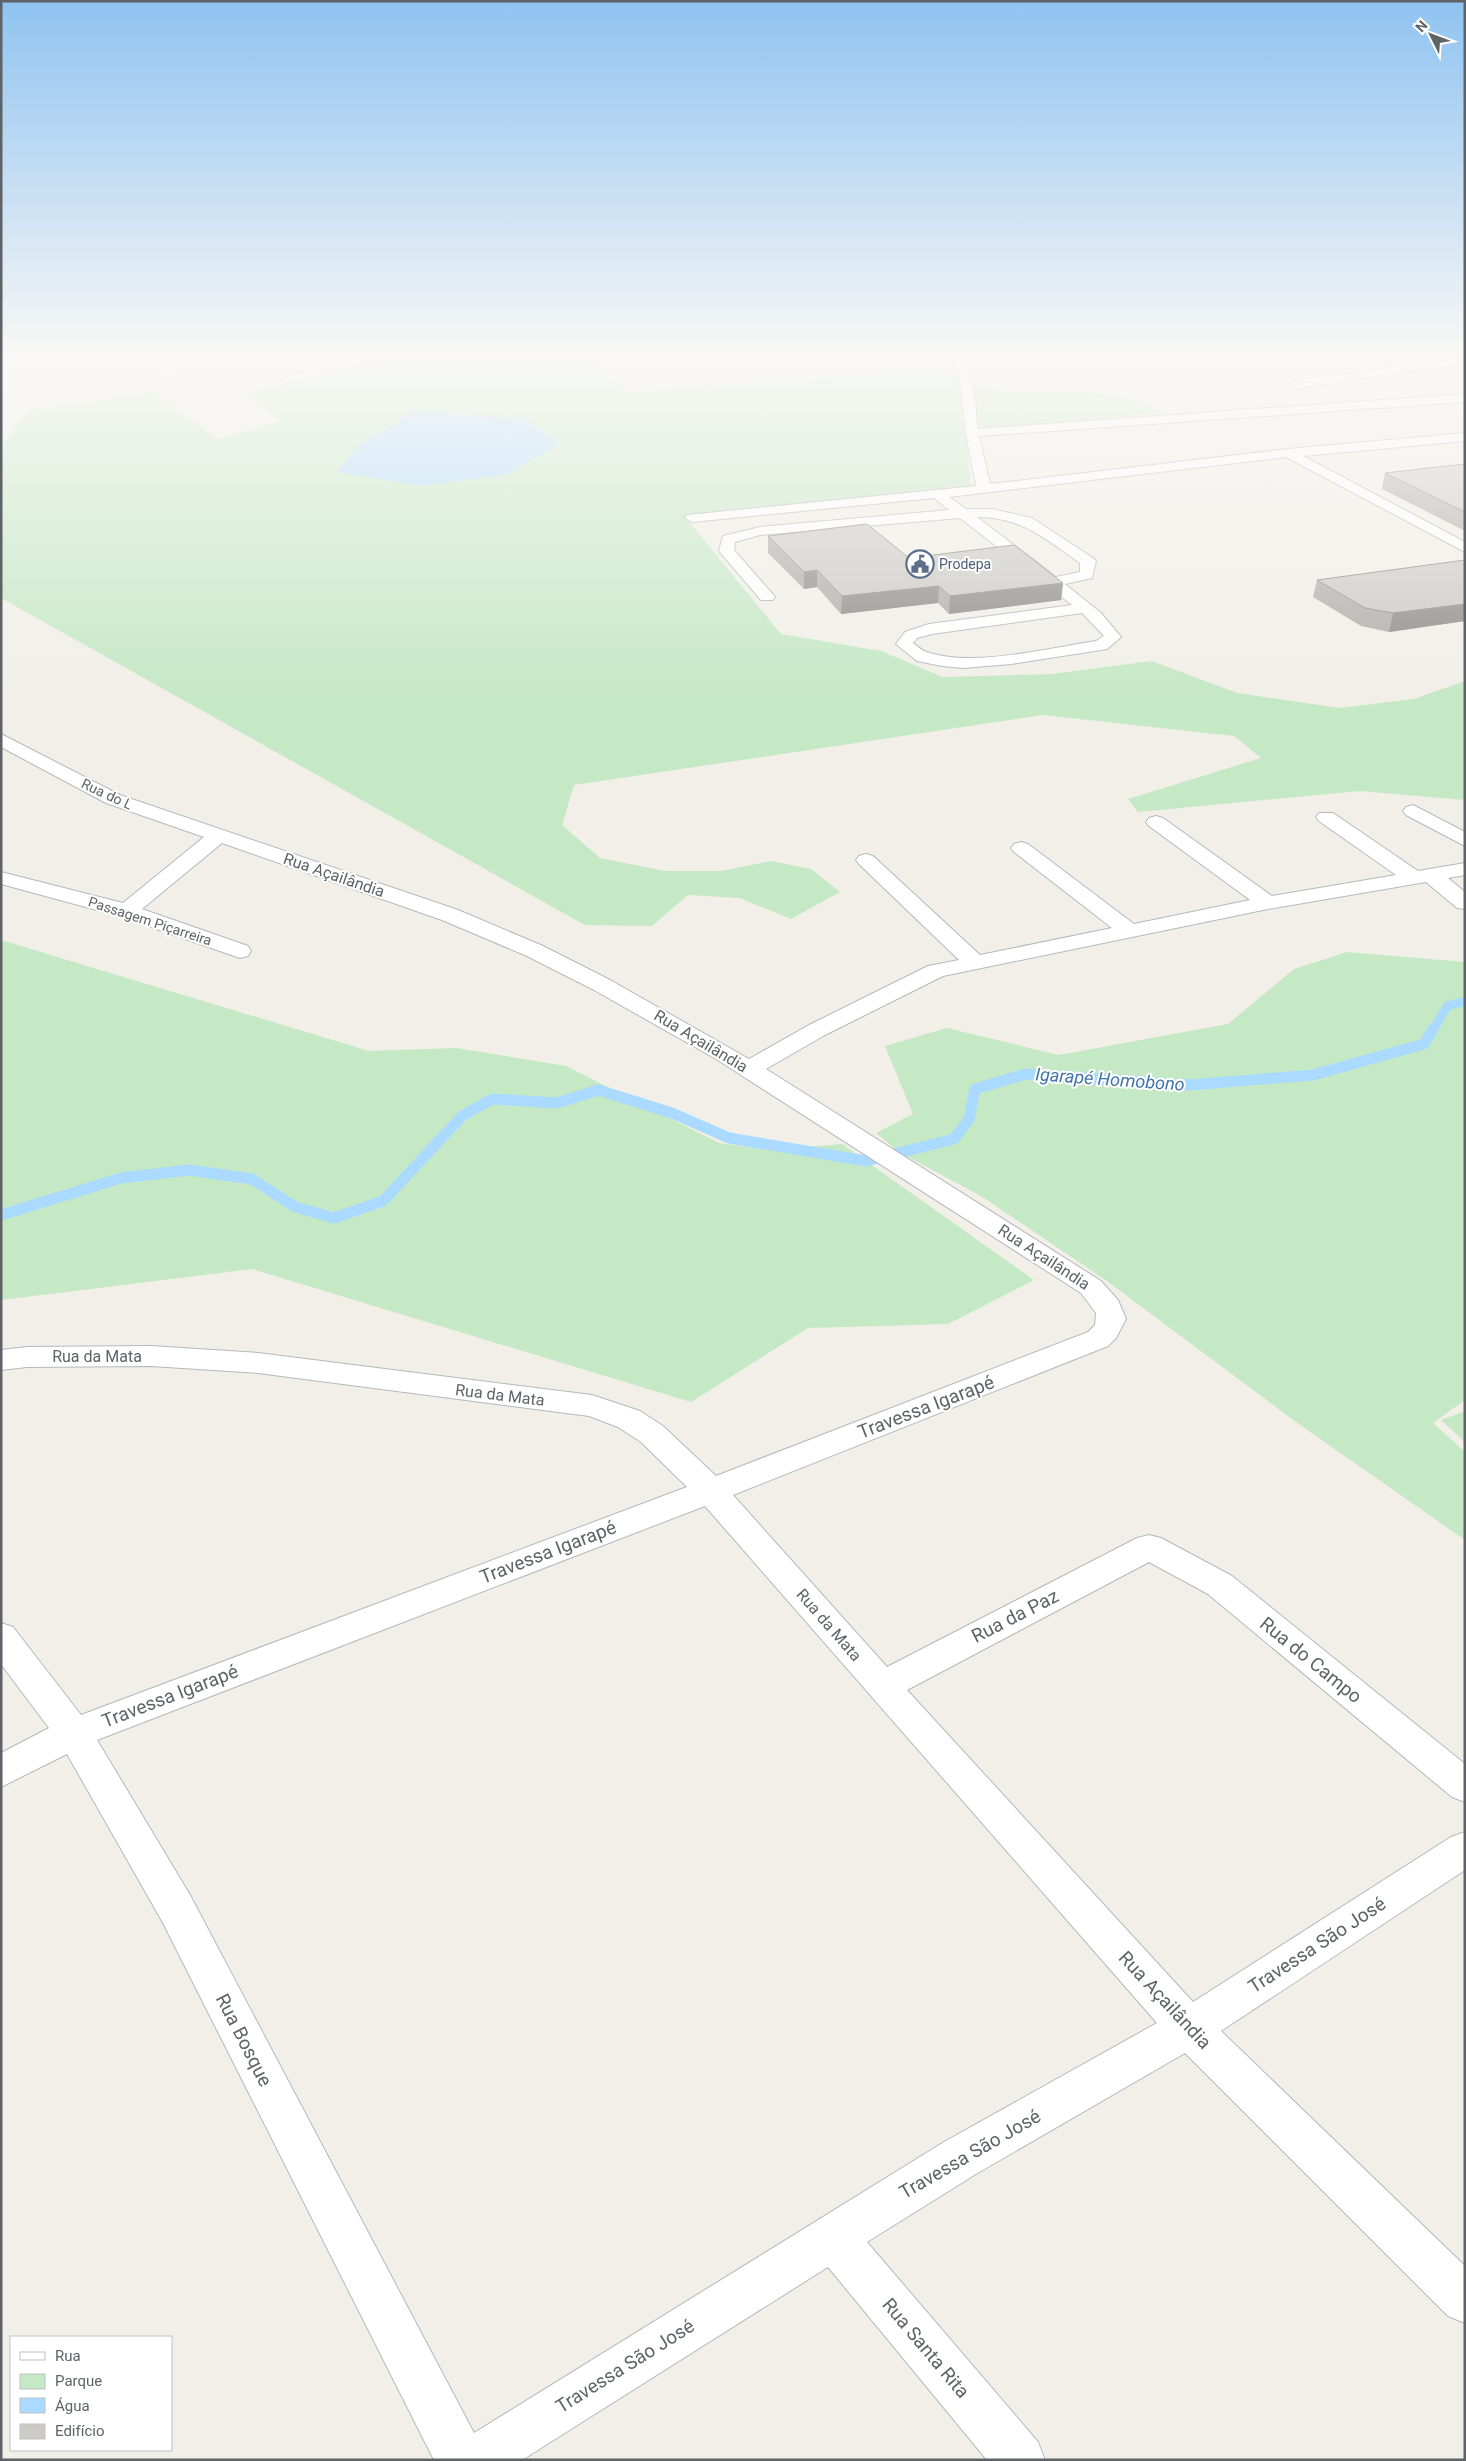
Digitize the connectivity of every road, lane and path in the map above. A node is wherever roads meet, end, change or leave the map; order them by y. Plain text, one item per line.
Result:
1 (979, 467) edge
2 (1176, 467) edge
3 (1315, 467) edge
4 (1324, 471) junction
5 (1377, 487) junction
6 (984, 489) junction
7 (942, 498) junction
8 (964, 513) junction
9 (692, 518) dead end
10 (1465, 548) edge
11 (1053, 582) junction
12 (767, 597) dead end
13 (1085, 608) junction
14 (1, 739) edge
15 (1414, 811) dead end
16 (1326, 817) dead end
17 (1156, 822) dead end
18 (219, 835) junction
19 (1465, 840) edge
20 (1021, 848) dead end
21 (866, 860) dead end
22 (1465, 869) edge
23 (1, 878) edge
24 (1424, 878) junction
25 (1268, 903) junction
26 (1465, 903) edge
27 (127, 911) junction
28 (1129, 931) junction
29 (240, 951) dead end
30 (974, 962) junction
31 (749, 1070) junction
32 (1098, 1340) joint
33 (1, 1360) edge
34 (711, 1491) junction
35 (1149, 1547) joint
36 (1, 1637) edge
37 (882, 1686) junction
38 (74, 1733) junction
39 (1, 1771) edge
40 (1465, 1786) edge
41 (1465, 1849) edge
42 (1189, 2028) junction
43 (832, 2236) junction
44 (1465, 2299) edge
45 (461, 2460) edge
46 (476, 2460) edge
47 (1020, 2460) edge

1 - 6 street
2 - 6 street
3 - 4 street
4 - 5 street
4 - 5 street
5 - 10 street
6 - 7 street
7 - 8 street
7 - 9 street
8 - 11 street
8 - 11 street
8 - 12 street
11 - 13 street
13 - 13 street
14 - 18 street, Rua do L
15 - 19 street
16 - 24 street
17 - 25 street
18 - 27 street
18 - 31 street, Rua Açailândia
20 - 28 street
21 - 30 street
22 - 24 street
23 - 27 street, Passagem Piçarreira
24 - 25 street
24 - 26 street
25 - 28 street
27 - 29 street, Passagem Piçarreira
28 - 30 street
30 - 31 street
31 - 32 street, Rua Açailândia
32 - 34 street, Travessa Igarapé
33 - 34 street, Rua da Mata
34 - 37 street, Rua da Mata
34 - 38 street, Travessa Igarapé
35 - 37 street, Rua da Paz
35 - 40 street, Rua do Campo
36 - 38 street, Rua Bosque
37 - 42 street, Rua Açailândia
38 - 39 street, Travessa Igarapé
38 - 45 street, Rua Bosque
41 - 42 street, Travessa São José
42 - 43 street, Travessa São José
42 - 44 street, Rua Açailândia
43 - 46 street, Travessa São José
43 - 47 street, Rua Santa Rita

